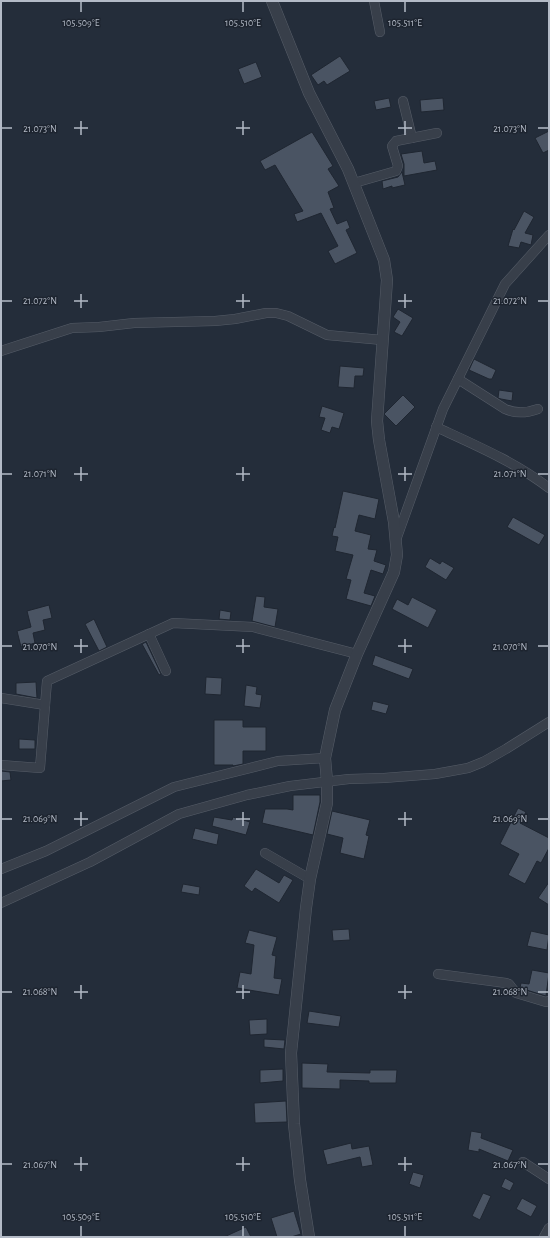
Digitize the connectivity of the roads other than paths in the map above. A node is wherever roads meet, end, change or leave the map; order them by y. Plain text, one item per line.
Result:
1 (272, 1) edge
2 (374, 1) edge
3 (380, 32) dead end
4 (403, 101) dead end
5 (437, 134) dead end
6 (412, 138) junction
7 (354, 183) junction
8 (549, 235) edge
9 (382, 340) junction
10 (1, 351) edge
11 (458, 379) junction
12 (538, 410) dead end
13 (436, 427) junction
14 (549, 488) edge
15 (396, 540) junction
16 (149, 634) junction
17 (357, 654) junction
18 (166, 671) dead end
19 (1, 698) edge
20 (45, 705) junction
21 (549, 722) edge
22 (325, 761) junction
23 (1, 765) edge
24 (327, 779) junction
25 (265, 853) dead end
26 (1, 869) edge
27 (310, 879) junction
28 (1, 903) edge
29 (438, 974) dead end
30 (549, 1001) edge
31 (523, 1162) dead end
32 (549, 1179) edge
33 (549, 1228) edge
34 (309, 1237) edge
35 (544, 1237) edge

1 - 7 street
2 - 3 street
4 - 6 street
5 - 6 street
6 - 7 street
7 - 9 street
8 - 11 street
9 - 10 street
9 - 15 street
11 - 12 street
11 - 13 street
13 - 14 street
13 - 15 street
15 - 17 street
16 - 17 street
16 - 18 street
16 - 20 street
17 - 22 street
19 - 20 street
20 - 23 street
21 - 24 street
22 - 24 street
22 - 26 street
24 - 27 street
24 - 28 street
25 - 27 street
27 - 34 street
29 - 30 street
31 - 32 street
33 - 35 street

